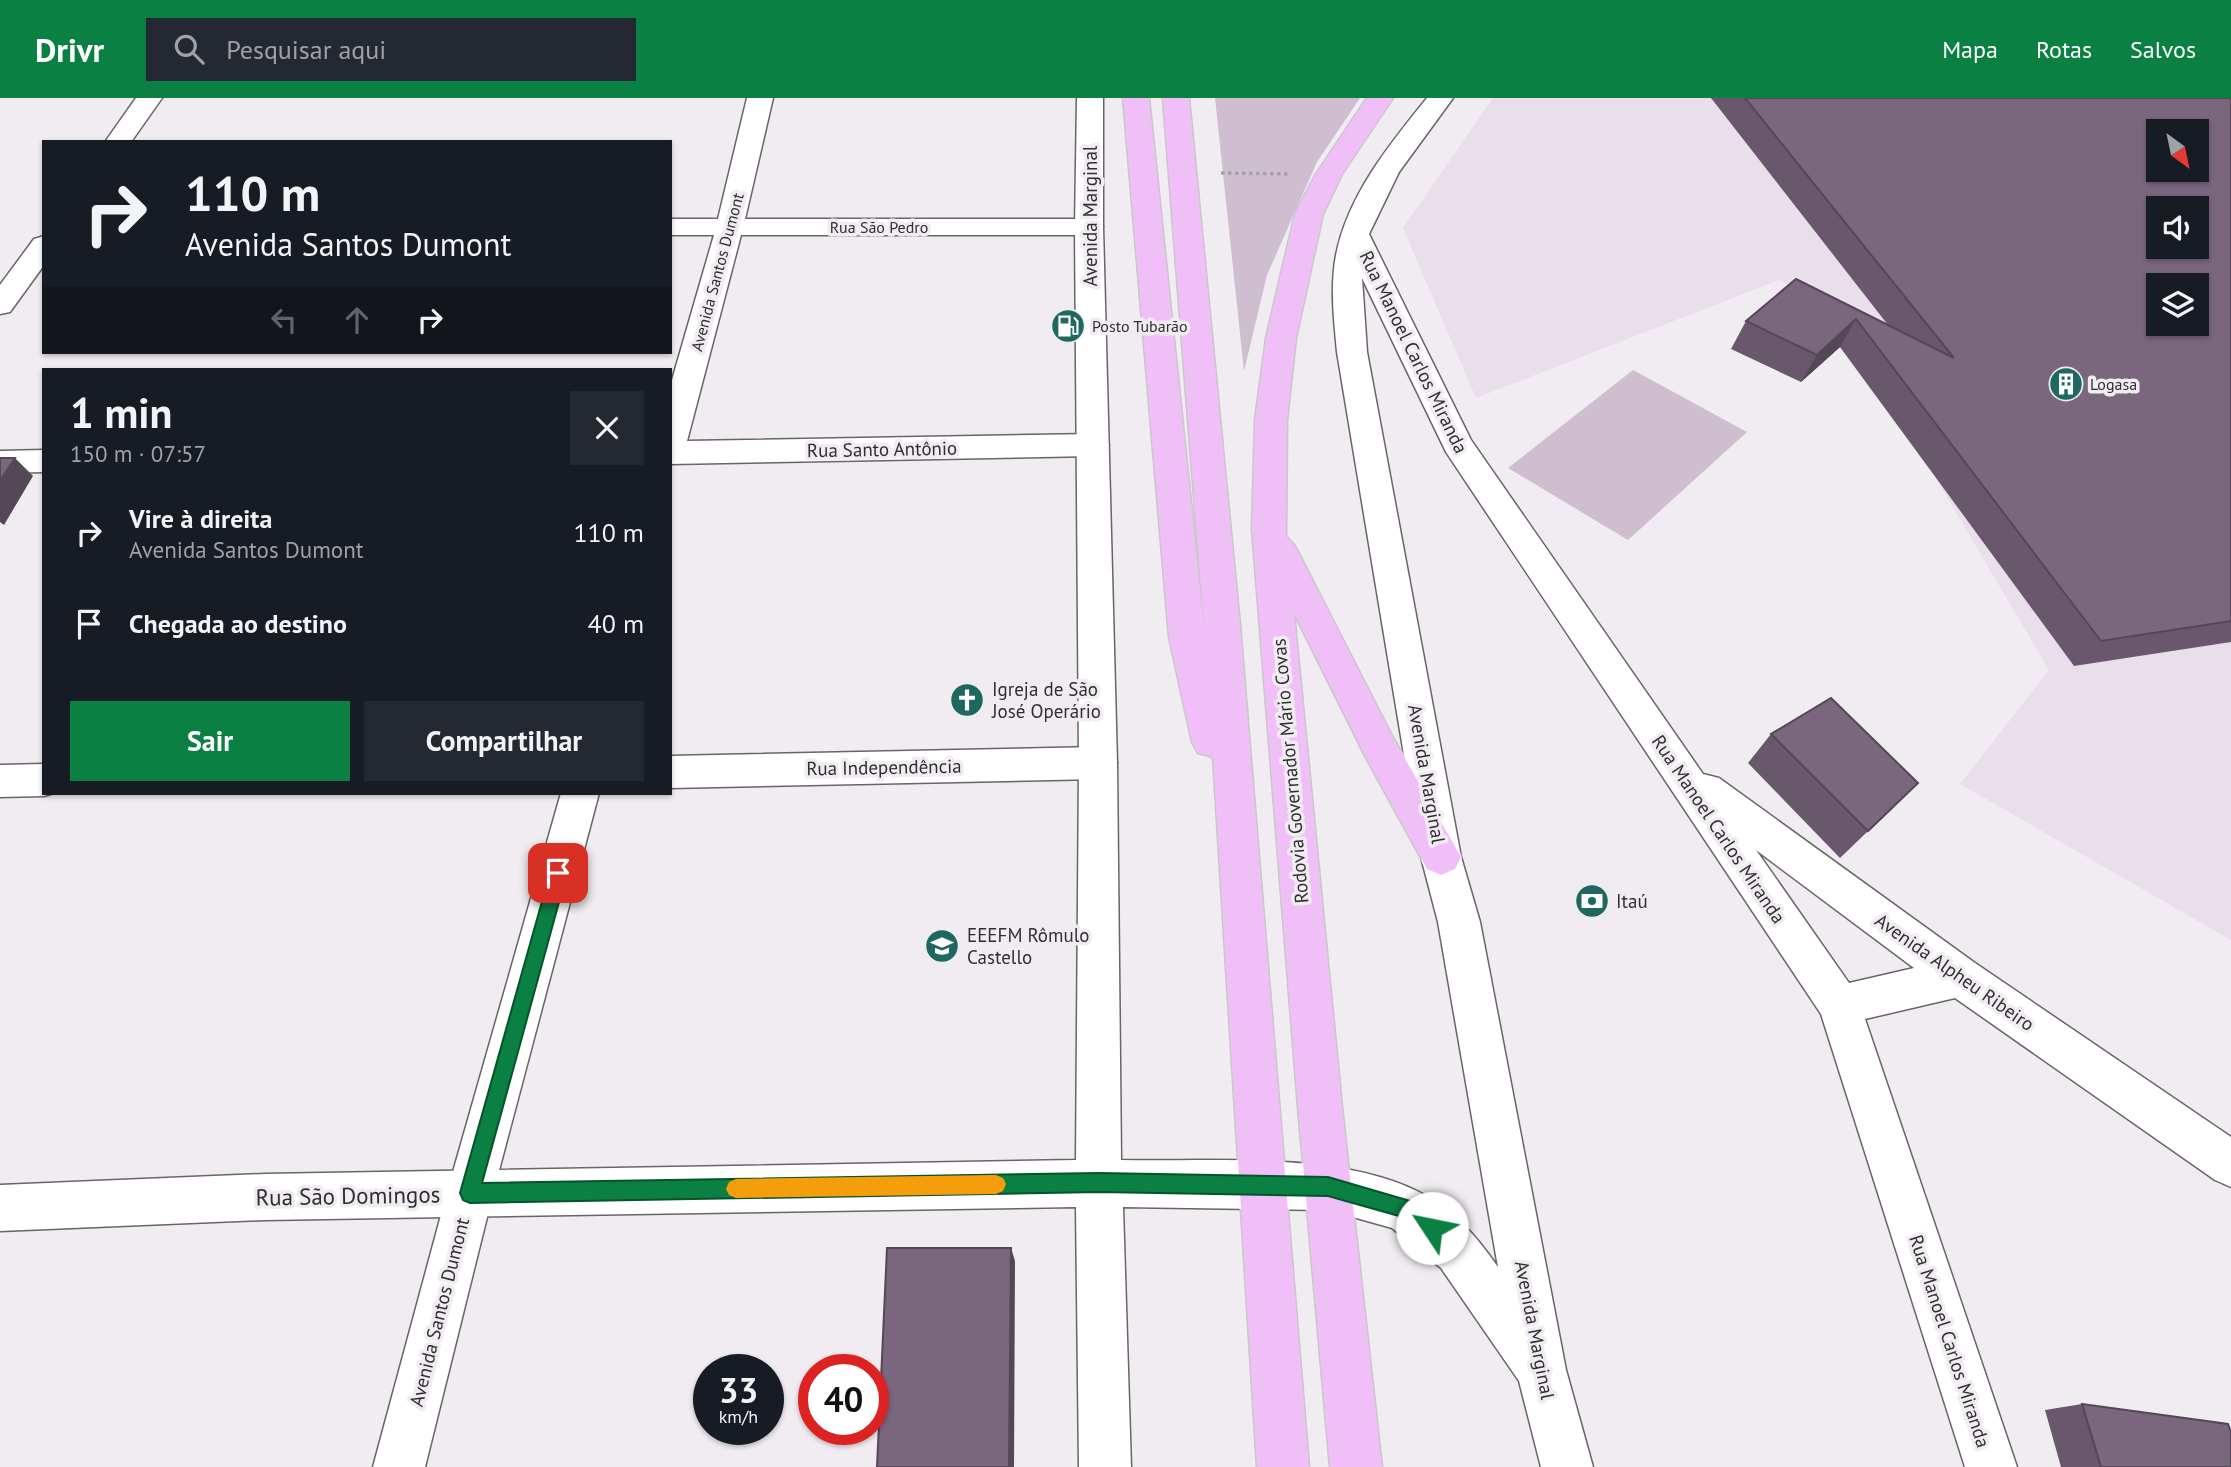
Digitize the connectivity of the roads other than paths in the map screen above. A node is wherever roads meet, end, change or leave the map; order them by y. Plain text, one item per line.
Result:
1 (149, 98) edge
2 (760, 98) edge
3 (1090, 98) edge
4 (1136, 98) edge
5 (1176, 98) edge
6 (1380, 98) edge
7 (1440, 98) edge
8 (119, 140) edge
9 (730, 226) junction
10 (672, 227) edge
11 (1089, 227) junction
12 (1355, 233) junction
13 (42, 249) edge
14 (0, 305) edge
15 (672, 437) edge
16 (1093, 445) junction
17 (672, 453) edge
18 (42, 461) edge
19 (0, 462) edge
20 (1269, 528) junction
21 (1098, 763) junction
22 (672, 772) edge
23 (1683, 774) junction
24 (42, 780) edge
25 (0, 781) edge
26 (579, 795) edge
27 (1237, 852) junction
28 (1441, 858) junction
29 (1960, 977) junction
30 (1839, 1005) junction
31 (2231, 1164) edge
32 (1099, 1183) junction
33 (1262, 1185) junction
34 (1328, 1187) junction
35 (470, 1193) junction
36 (0, 1208) edge
37 (1541, 1370) junction
38 (399, 1467) edge
39 (1105, 1467) edge
40 (1283, 1467) edge
41 (1356, 1467) edge
42 (1567, 1467) edge
43 (1991, 1467) edge

1 - 8 street
2 - 9 street, Avenida Santos Dumont
3 - 11 street, Avenida Marginal
4 - 27 main road
5 - 27 main road
6 - 20 main road, Rodovia Governador Mário Covas
7 - 12 street, Avenida Marginal
9 - 10 street, Rua São Pedro
9 - 11 street, Rua São Pedro
9 - 15 street, Avenida Santos Dumont
11 - 16 street, Avenida Marginal
12 - 23 street, Rua Manoel Carlos Miranda
12 - 28 street, Avenida Marginal
13 - 14 street
16 - 17 street, Rua Santo Antônio
16 - 21 street, Avenida Marginal
18 - 19 street
20 - 28 main road
20 - 34 main road, Rodovia Governador Mário Covas
21 - 22 street, Rua Independência
21 - 32 street, Avenida Marginal
23 - 29 street, Avenida Alpheu Ribeiro
23 - 30 street, Rua Manoel Carlos Miranda
24 - 25 street
26 - 35 street, Avenida Santos Dumont
27 - 33 main road
28 - 37 street, Avenida Marginal
29 - 30 street
29 - 31 street, Avenida Alpheu Ribeiro
30 - 43 street, Rua Manoel Carlos Miranda
32 - 33 street, Rua São Domingos
32 - 35 street, Rua São Domingos
32 - 39 street, Avenida Marginal
33 - 34 street, Rua São Domingos
33 - 40 main road
34 - 37 street, Rua São Domingos
34 - 41 main road, Rodovia Governador Mário Covas
35 - 36 street, Rua São Domingos
35 - 38 street, Avenida Santos Dumont
37 - 42 street, Avenida Marginal

